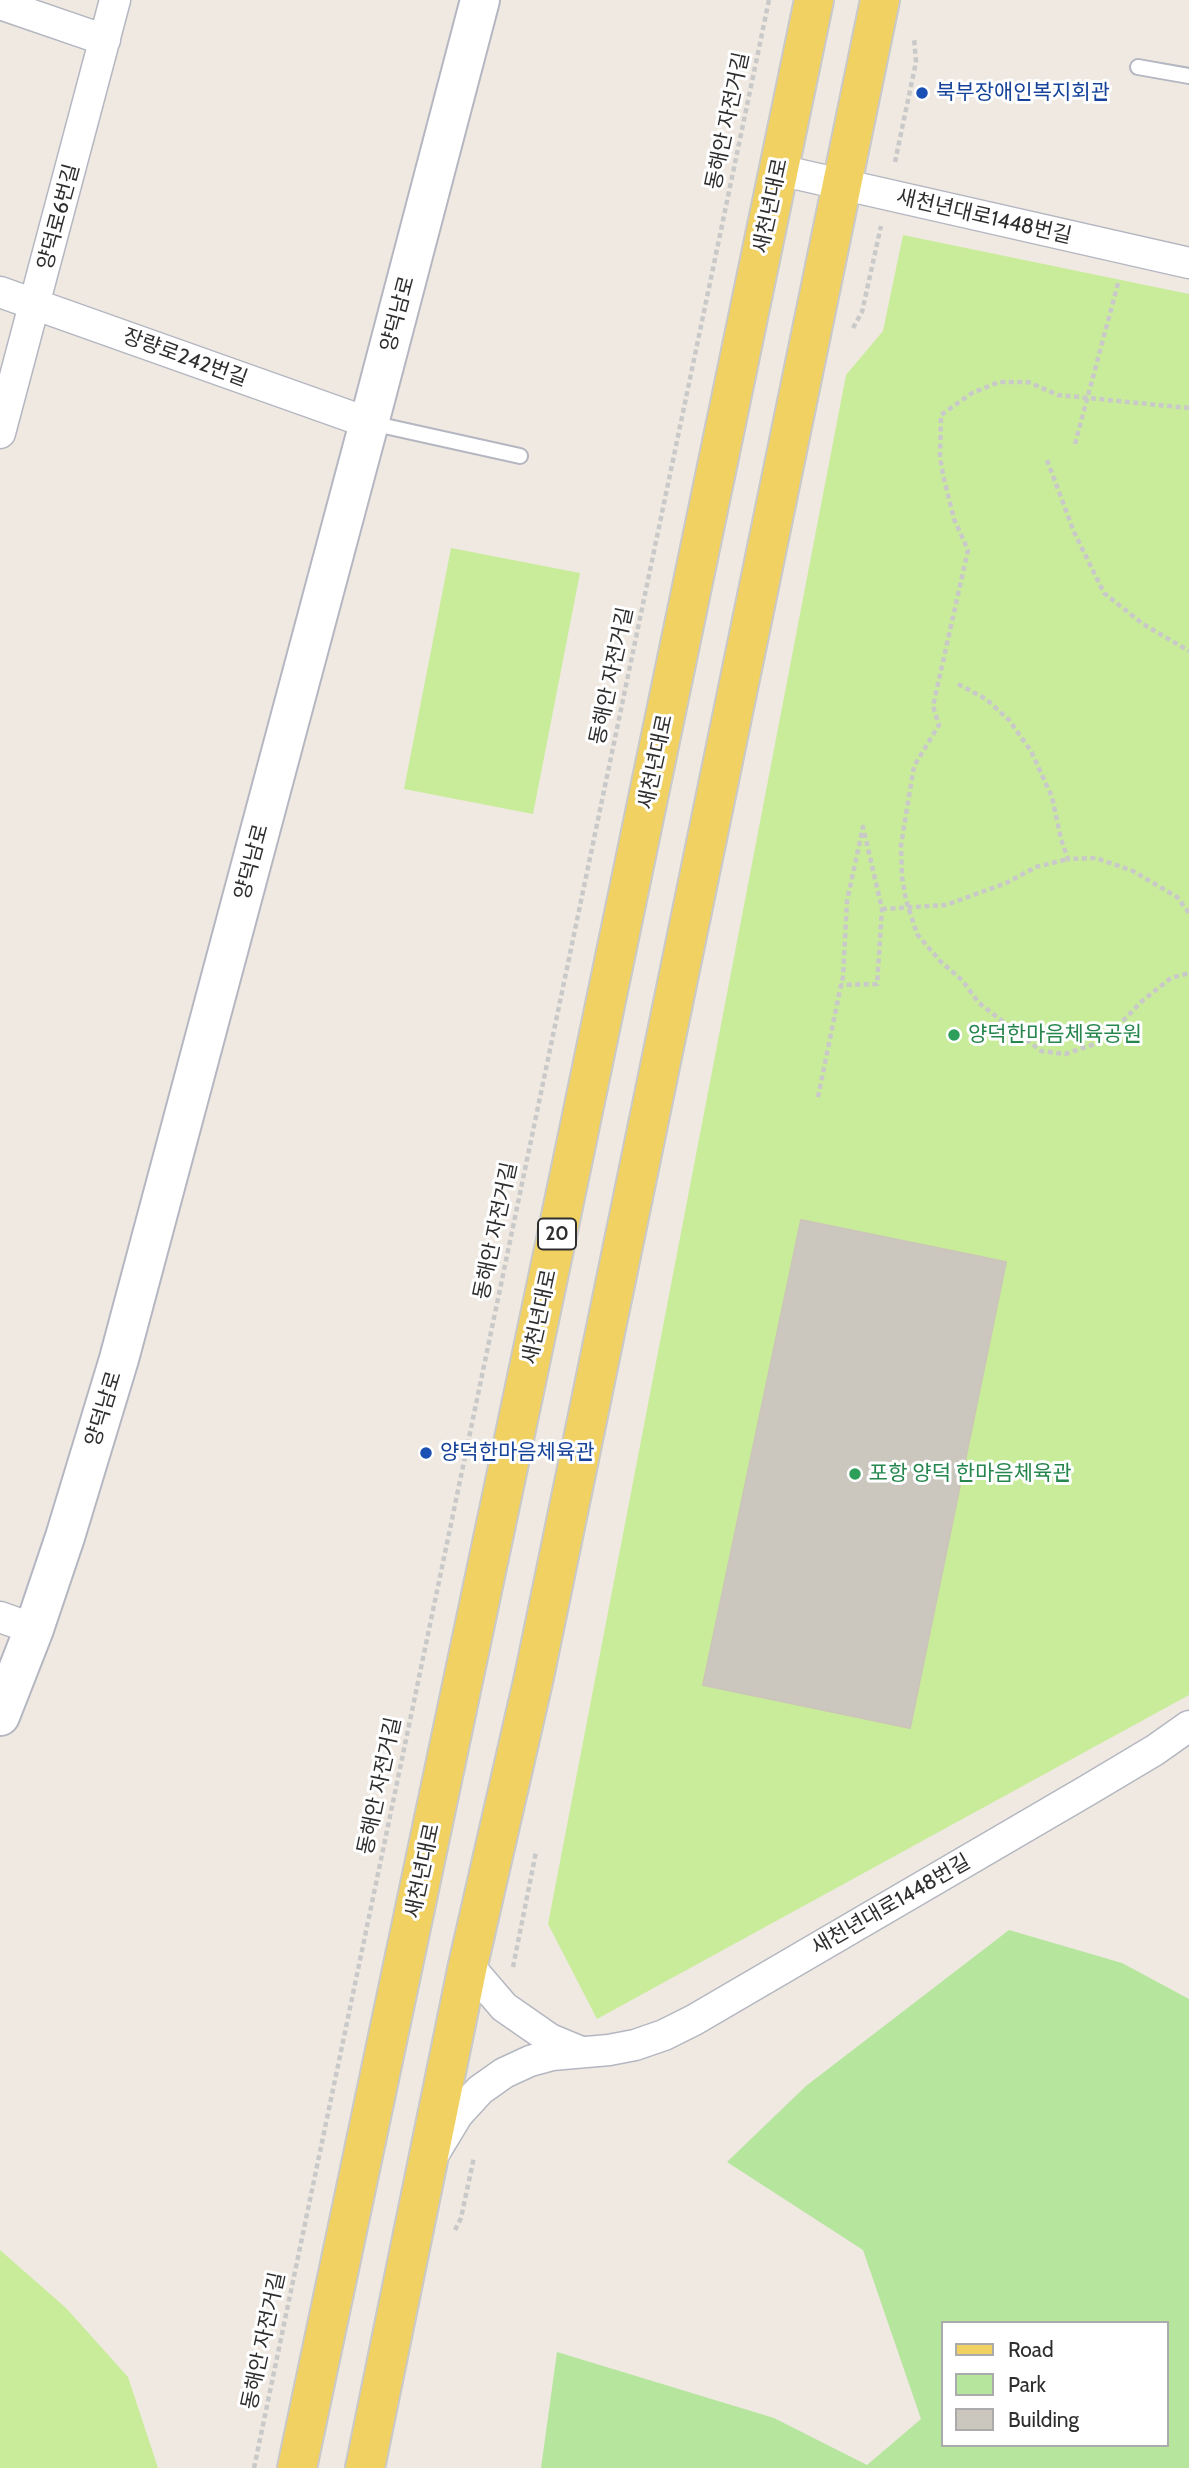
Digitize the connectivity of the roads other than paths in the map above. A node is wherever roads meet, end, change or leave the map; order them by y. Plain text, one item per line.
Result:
1 (115, 0) edge
2 (480, 0) edge
3 (814, 0) edge
4 (880, 0) edge
5 (0, 4) edge
6 (104, 40) junction
7 (1138, 67) dead end
8 (1189, 76) edge
9 (779, 170) junction
10 (841, 184) junction
11 (1189, 263) edge
12 (0, 292) edge
13 (36, 305) junction
14 (369, 423) junction
15 (0, 433) edge
16 (520, 456) dead end
17 (17, 1623) edge
18 (0, 1716) edge
19 (1189, 1726) edge
20 (468, 1965) junction
21 (580, 2051) junction
22 (429, 2163) junction
23 (297, 2468) edge
24 (365, 2468) edge

1 - 6 street, 양덕로6번길
2 - 14 street, 양덕남로
3 - 9 main road, 새천년대로 / 20
4 - 10 main road
5 - 6 street
6 - 13 street, 양덕로6번길
7 - 8 lane
9 - 10 street, 새천년대로1448번길
9 - 23 main road, 새천년대로 / 20
10 - 11 street, 새천년대로1448번길
10 - 20 main road
12 - 13 street, 장량로242번길
13 - 14 street, 장량로242번길
13 - 15 street, 양덕로6번길
14 - 16 lane
14 - 17 street, 양덕남로
17 - 18 street, 양덕남로
19 - 21 street, 새천년대로1448번길
20 - 21 street, 새천년대로1448번길
20 - 22 main road
21 - 22 street, 새천년대로1448번길
22 - 24 main road

